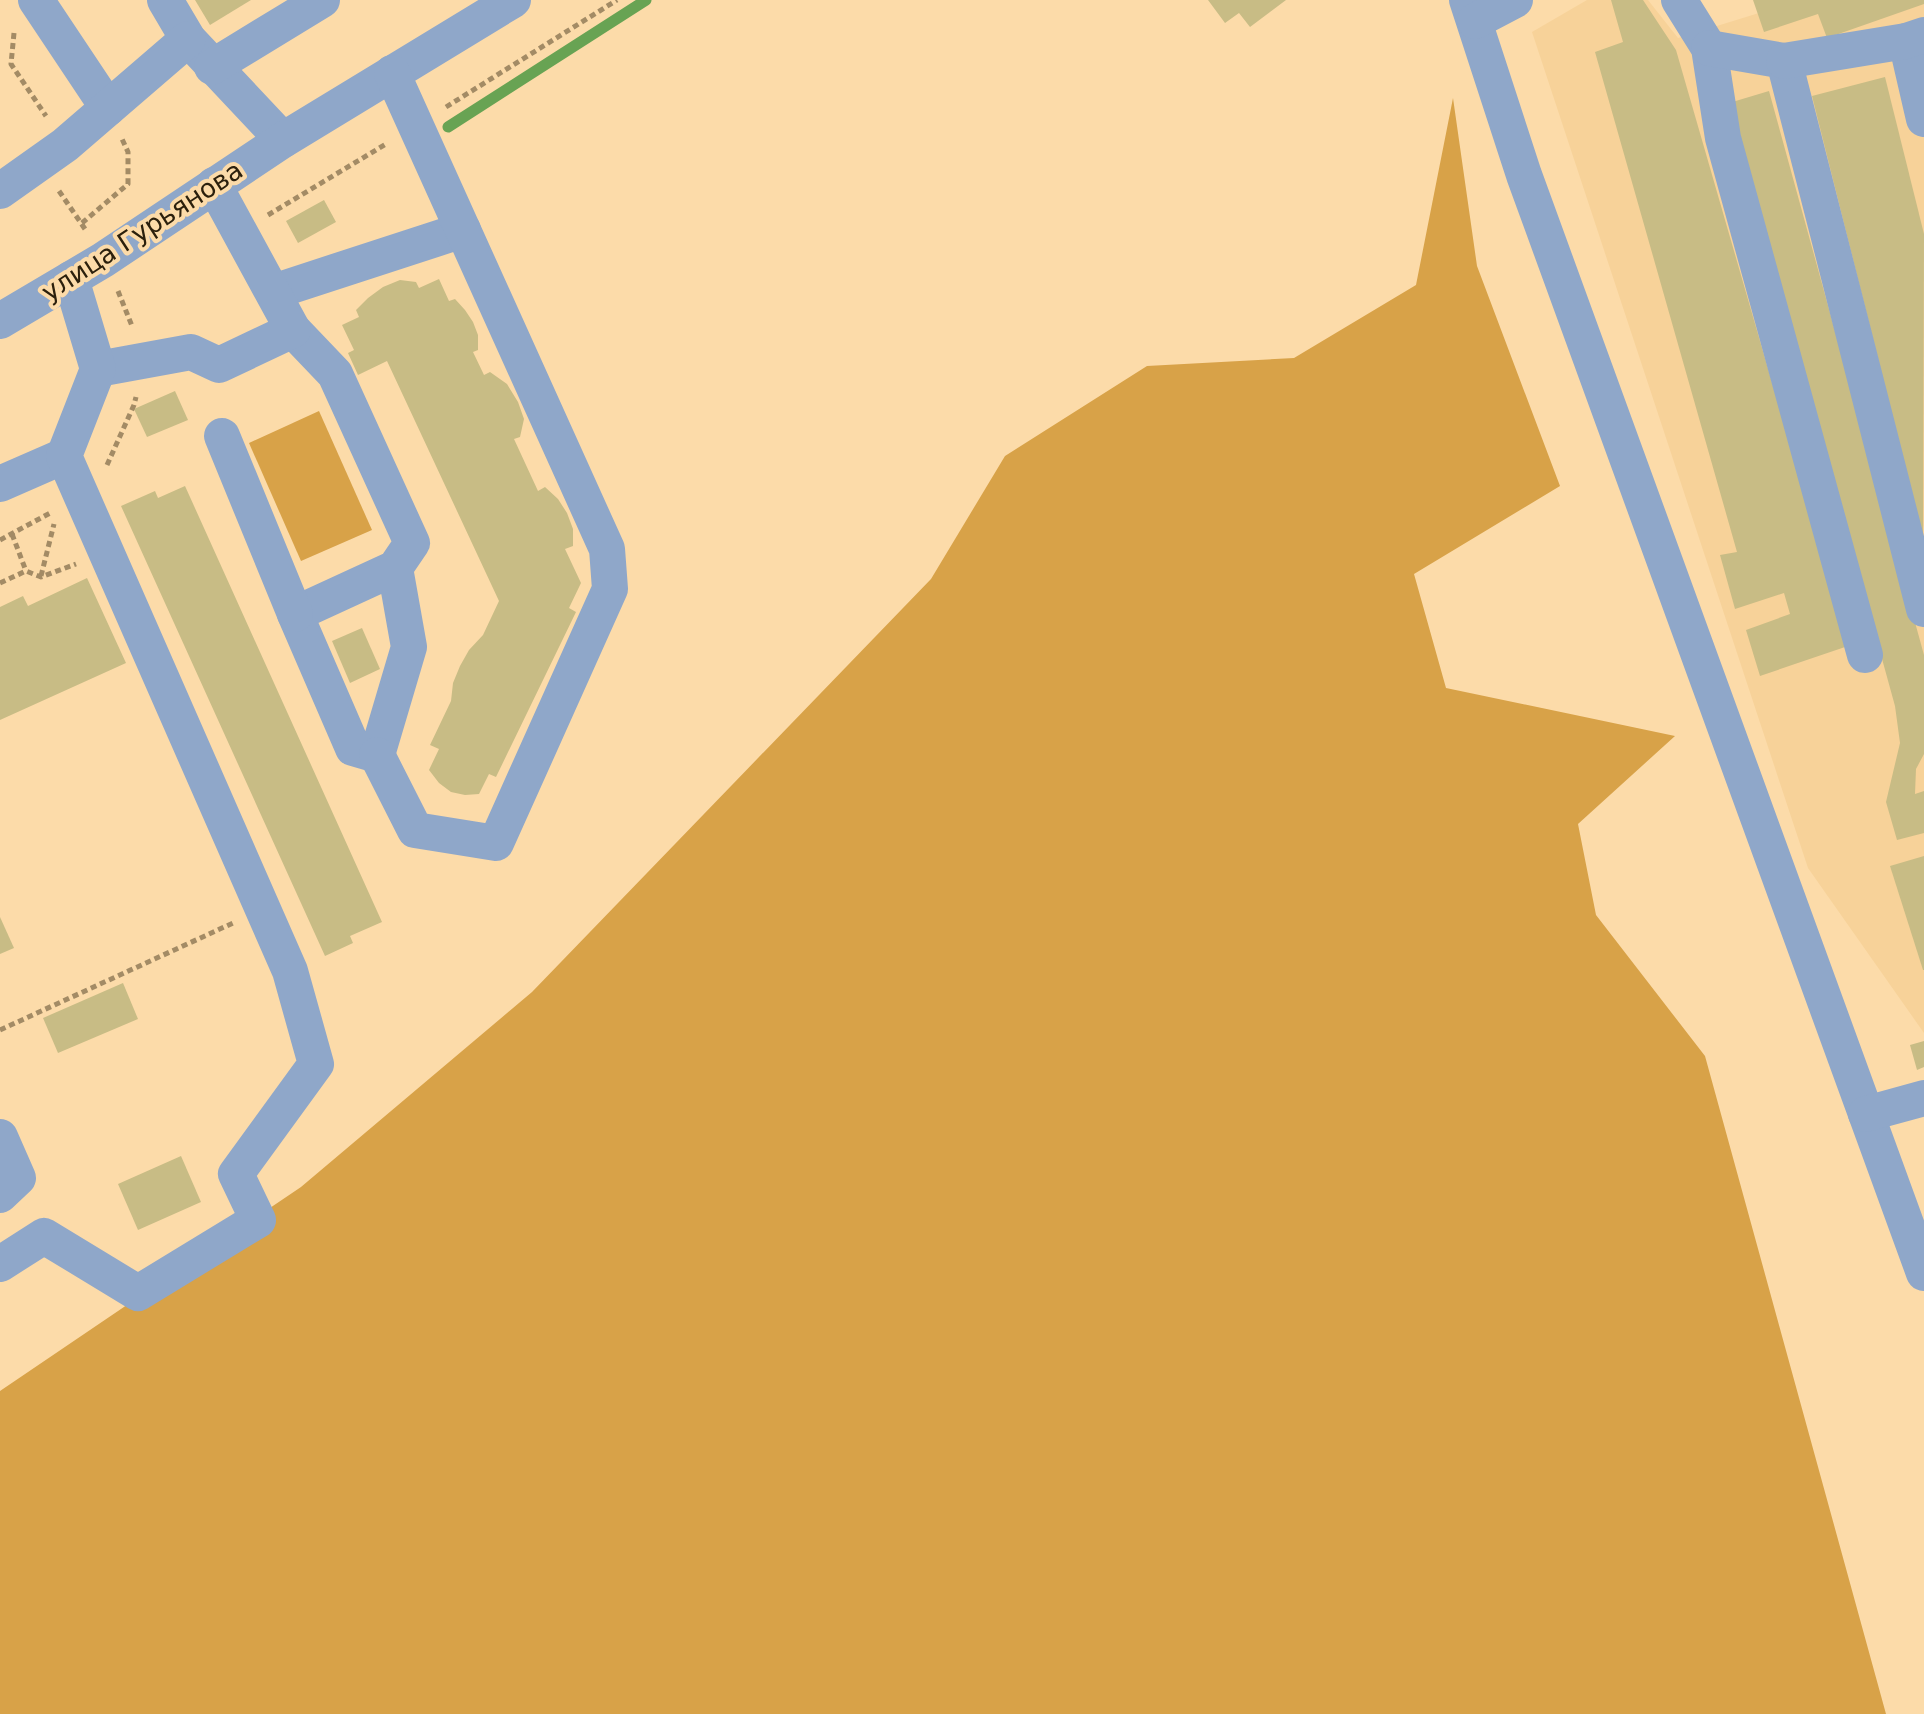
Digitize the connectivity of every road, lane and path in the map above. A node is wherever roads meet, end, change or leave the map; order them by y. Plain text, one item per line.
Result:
1 (165, 0) edge
2 (322, 0) edge
3 (513, 0) edge
4 (1515, 0) edge
5 (1680, 0) edge
6 (1471, 11) edge
7 (26, 13) edge
8 (1915, 38) edge
9 (188, 39) junction
10 (1709, 48) junction
11 (1784, 61) junction
12 (212, 67) junction
13 (392, 73) junction
14 (108, 108) junction
15 (1924, 119) edge
16 (283, 140) junction
17 (65, 145) junction
18 (214, 185) junction
19 (0, 191) edge
20 (463, 230) junction
21 (71, 279) junction
22 (273, 292) junction
23 (0, 321) edge
24 (293, 330) junction
25 (98, 369) junction
26 (222, 436) dead end
27 (64, 456) junction
28 (0, 484) edge
29 (12, 534) junction
30 (0, 540) edge
31 (107, 553) junction
32 (395, 568) junction
33 (26, 571) junction
34 (41, 577) junction
35 (0, 583) edge
36 (1924, 609) edge
37 (295, 614) junction
38 (1865, 655) dead end
39 (377, 755) junction
40 (263, 909) junction
41 (0, 1030) edge
42 (1924, 1098) edge
43 (1866, 1114) junction
44 (0, 1137) edge
45 (0, 1195) edge
46 (0, 1264) edge
47 (1924, 1273) edge

1 - 9 street
2 - 12 street
3 - 13 street, улица Гурьянова
4 - 6 street
5 - 10 street
6 - 43 street
7 - 14 street
7 - 17 path
8 - 11 street
8 - 15 street
9 - 12 street
9 - 14 street
10 - 11 street
10 - 38 street
11 - 36 street
12 - 16 street
13 - 16 street, улица Гурьянова
13 - 20 street
14 - 17 street
14 - 17 path
16 - 18 street, улица Гурьянова
17 - 19 street
18 - 21 street, улица Гурьянова
18 - 22 street
20 - 22 street
20 - 39 street
21 - 23 street, улица Гурьянова
21 - 25 street
22 - 24 street
24 - 25 street
24 - 32 street
25 - 27 street
26 - 37 street
27 - 28 street
27 - 31 street
29 - 30 path
29 - 33 path
29 - 34 path
31 - 34 path
31 - 40 street
32 - 37 street
32 - 39 street
33 - 34 path
33 - 35 path
37 - 39 street
40 - 41 path
40 - 46 street
42 - 43 street
43 - 47 street
44 - 45 street

